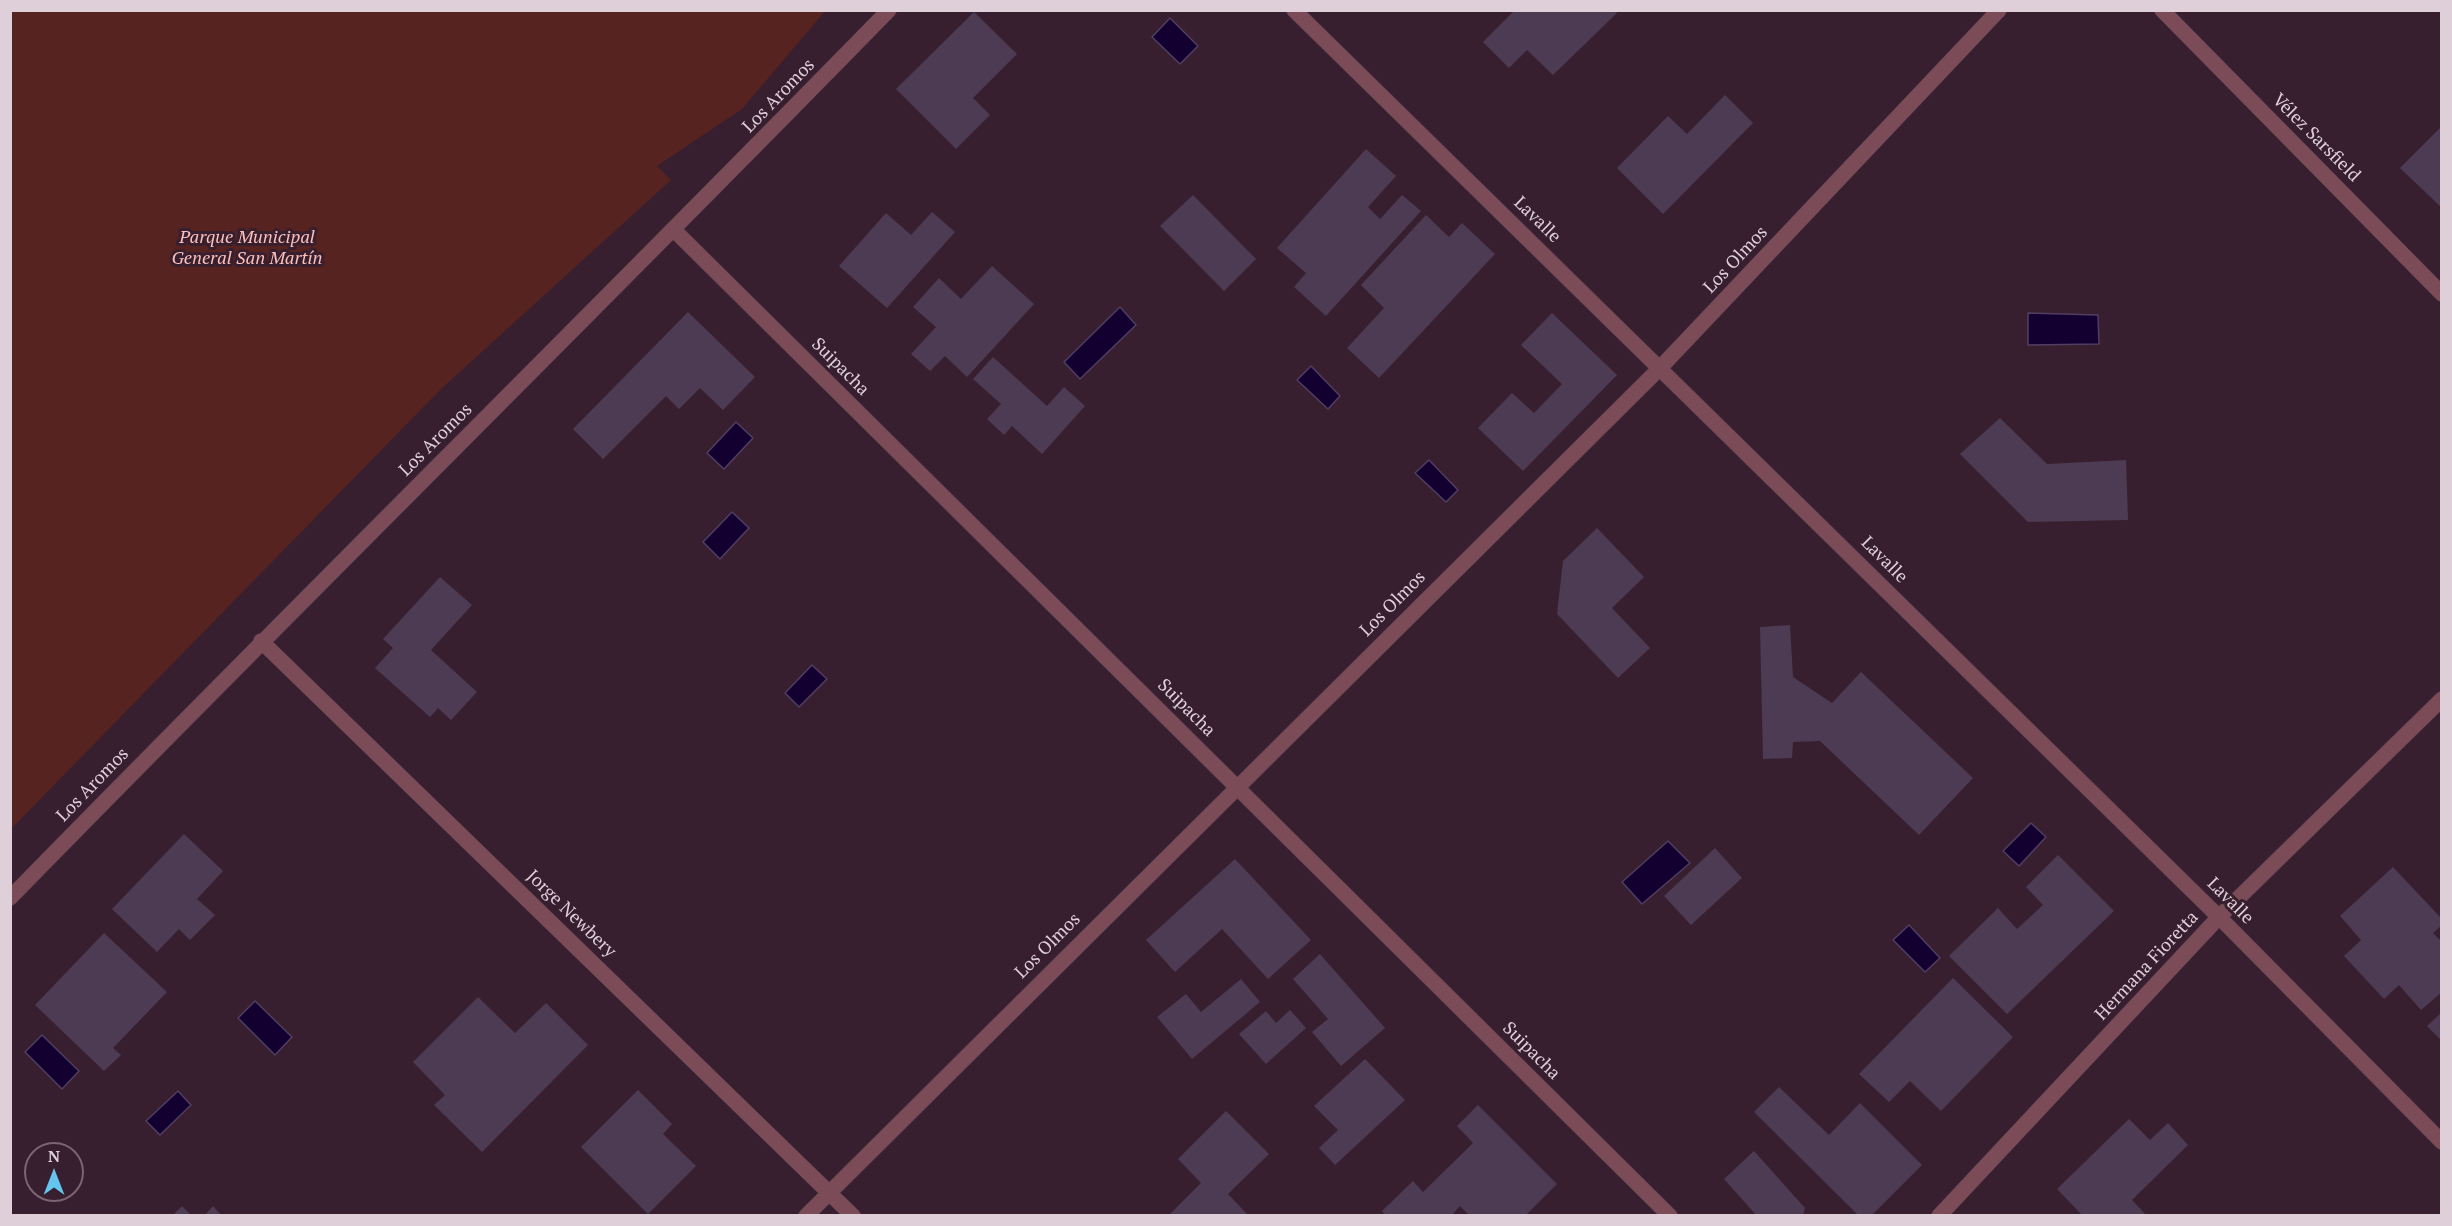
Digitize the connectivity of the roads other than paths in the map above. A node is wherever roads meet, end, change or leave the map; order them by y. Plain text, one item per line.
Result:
1 (890, 10) edge
2 (1294, 10) edge
3 (1999, 10) edge
4 (2162, 10) edge
5 (674, 230) junction
6 (2442, 294) edge
7 (1660, 368) junction
8 (261, 641) junction
9 (2442, 699) edge
10 (1237, 786) junction
11 (10, 898) edge
12 (2219, 917) junction
13 (2442, 1142) edge
14 (829, 1191) junction
15 (806, 1215) edge
16 (853, 1215) edge
17 (1670, 1215) edge
18 (1939, 1215) edge

1 - 5 street, Los Aromos
2 - 7 street, Lavalle
3 - 7 street, Los Olmos
4 - 6 street, Vélez Sarsfield
5 - 8 street, Los Aromos
5 - 10 street, Suipacha
7 - 10 street, Los Olmos
7 - 12 street, Lavalle
8 - 11 street, Los Aromos
8 - 14 street, Jorge Newbery
9 - 12 street, Hermana Fioretta
10 - 14 street, Los Olmos
10 - 17 street, Suipacha
12 - 13 street, Lavalle
12 - 18 street, Hermana Fioretta
14 - 15 street, Los Olmos
14 - 16 street, Jorge Newbery

